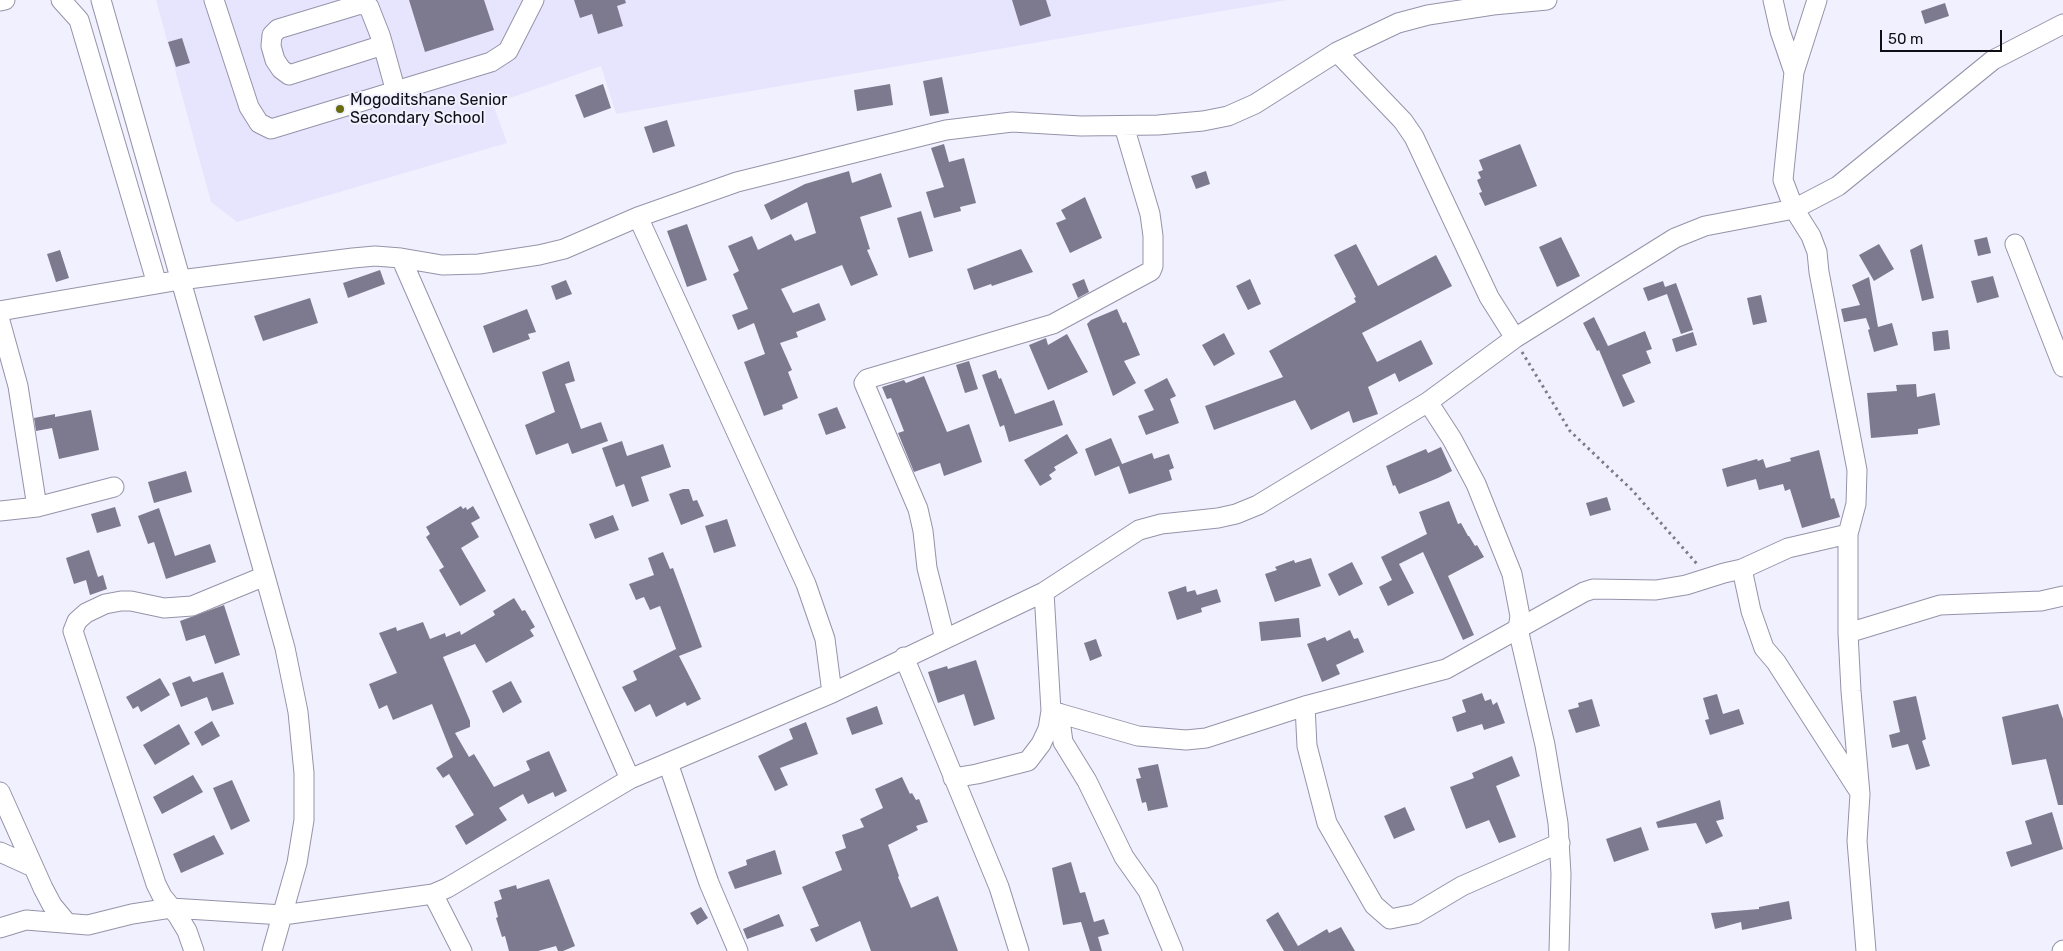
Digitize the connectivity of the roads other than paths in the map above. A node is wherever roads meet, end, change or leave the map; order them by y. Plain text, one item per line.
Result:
1 (5, 0) edge
2 (61, 0) edge
3 (100, 0) edge
4 (214, 0) edge
5 (534, 0) edge
6 (1547, 0) edge
7 (1773, 0) edge
8 (1817, 0) edge
9 (0, 1) edge
10 (2063, 24) edge
11 (383, 45) junction
12 (1336, 52) junction
13 (1794, 72) junction
14 (396, 92) junction
15 (1124, 126) junction
16 (1794, 209) junction
17 (638, 217) junction
18 (2014, 244) dead end
19 (401, 258) junction
20 (180, 280) junction
21 (157, 284) junction
22 (0, 311) edge
23 (0, 321) edge
24 (1514, 338) junction
25 (2063, 367) edge
26 (1428, 402) junction
27 (114, 487) dead end
28 (37, 507) junction
29 (0, 511) edge
30 (1848, 534) junction
31 (1742, 569) junction
32 (265, 576) junction
33 (1044, 592) junction
34 (2063, 596) edge
35 (1518, 629) junction
36 (1848, 633) junction
37 (945, 639) junction
38 (904, 657) junction
39 (832, 693) junction
40 (1305, 706) junction
41 (1055, 712) junction
42 (668, 762) junction
43 (953, 778) junction
44 (630, 779) junction
45 (0, 792) edge
46 (1860, 794) junction
47 (1560, 843) junction
48 (0, 852) edge
49 (33, 867) junction
50 (433, 894) junction
51 (171, 908) junction
52 (283, 915) junction
53 (67, 924) junction
54 (0, 928) edge
55 (194, 951) edge
56 (272, 951) edge
57 (462, 951) edge
58 (738, 951) edge
59 (1019, 951) edge
60 (1173, 951) edge
61 (1559, 951) edge
62 (1866, 951) edge

1 - 9 street
2 - 21 street
3 - 20 street
4 - 14 street
5 - 14 street
6 - 12 street
7 - 13 street
8 - 13 street
10 - 16 street
11 - 11 street
11 - 14 street
12 - 15 street
12 - 24 street
13 - 16 street
15 - 17 street
15 - 37 street
16 - 24 street
16 - 30 street
17 - 19 street
17 - 39 street
18 - 25 street
19 - 20 street
19 - 44 street
20 - 21 street
20 - 32 street
21 - 22 street
23 - 28 street
24 - 26 street
26 - 33 street
26 - 35 street
27 - 28 street
28 - 29 street
30 - 31 street
30 - 36 street
31 - 35 street
31 - 46 street
32 - 51 street
32 - 52 street
33 - 37 street
33 - 41 street
34 - 36 street
35 - 40 street
35 - 47 street
36 - 46 street
37 - 38 street
38 - 39 street
38 - 43 street
39 - 42 street
40 - 41 street
40 - 47 street
41 - 43 street
41 - 60 street
42 - 44 street
42 - 58 street
43 - 59 street
44 - 50 street
45 - 49 street
46 - 62 street
47 - 61 street
48 - 49 street
49 - 53 street
50 - 52 street
50 - 57 street
51 - 52 street
51 - 53 street
51 - 55 street
52 - 56 street
53 - 54 street

